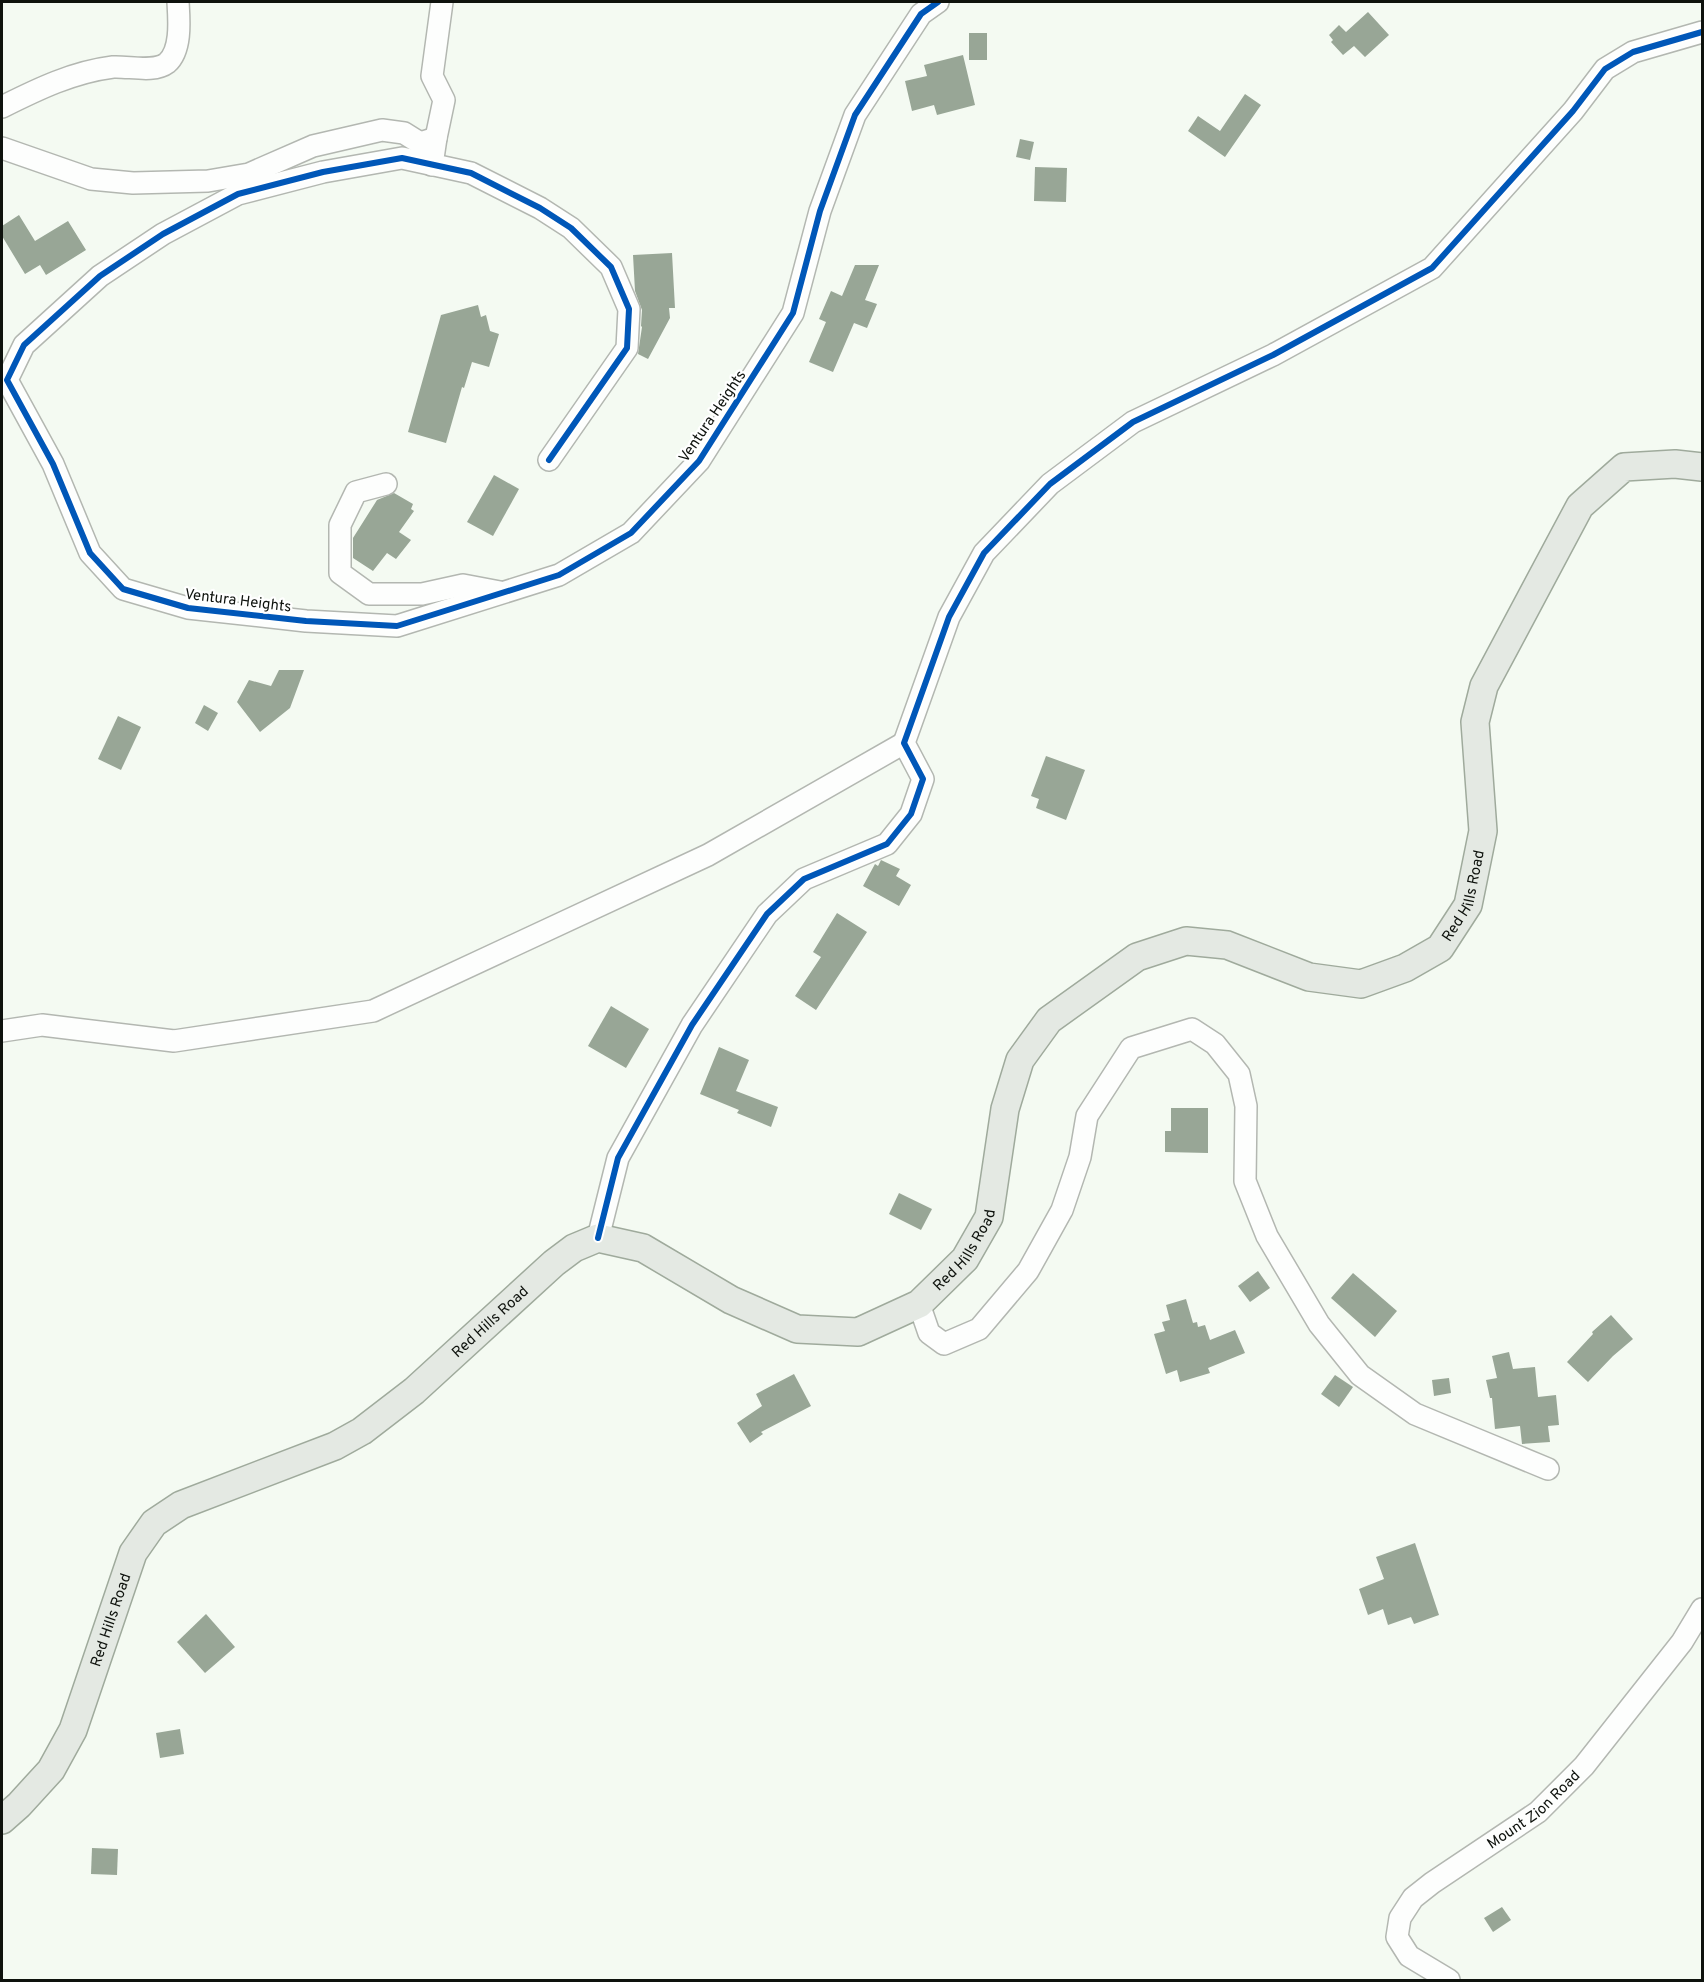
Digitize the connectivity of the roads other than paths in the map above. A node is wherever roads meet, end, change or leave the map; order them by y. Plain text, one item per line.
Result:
1 (178, 2) edge
2 (442, 2) edge
3 (938, 2) edge
4 (1702, 32) edge
5 (2, 106) edge
6 (436, 138) junction
7 (2, 148) edge
8 (432, 165) junction
9 (4, 379) edge
10 (549, 460) dead end
11 (1702, 467) edge
12 (386, 484) dead end
13 (504, 593) junction
14 (904, 743) junction
15 (2, 1031) edge
16 (598, 1238) junction
17 (919, 1304) junction
18 (1548, 1469) dead end
19 (1702, 1609) edge
20 (2, 1820) edge
21 (1449, 1980) edge

1 - 5 street
2 - 6 street
3 - 13 street, Ventura Heights
4 - 14 street
6 - 7 street
6 - 8 street
8 - 9 street, Ventura Heights
8 - 10 street, Ventura Heights
9 - 13 street, Ventura Heights
11 - 17 main road, Red Hills Road
12 - 13 street
14 - 15 street
14 - 16 street
16 - 17 main road, Red Hills Road
16 - 20 main road, Red Hills Road
17 - 18 street
19 - 21 street, Mount Zion Road

